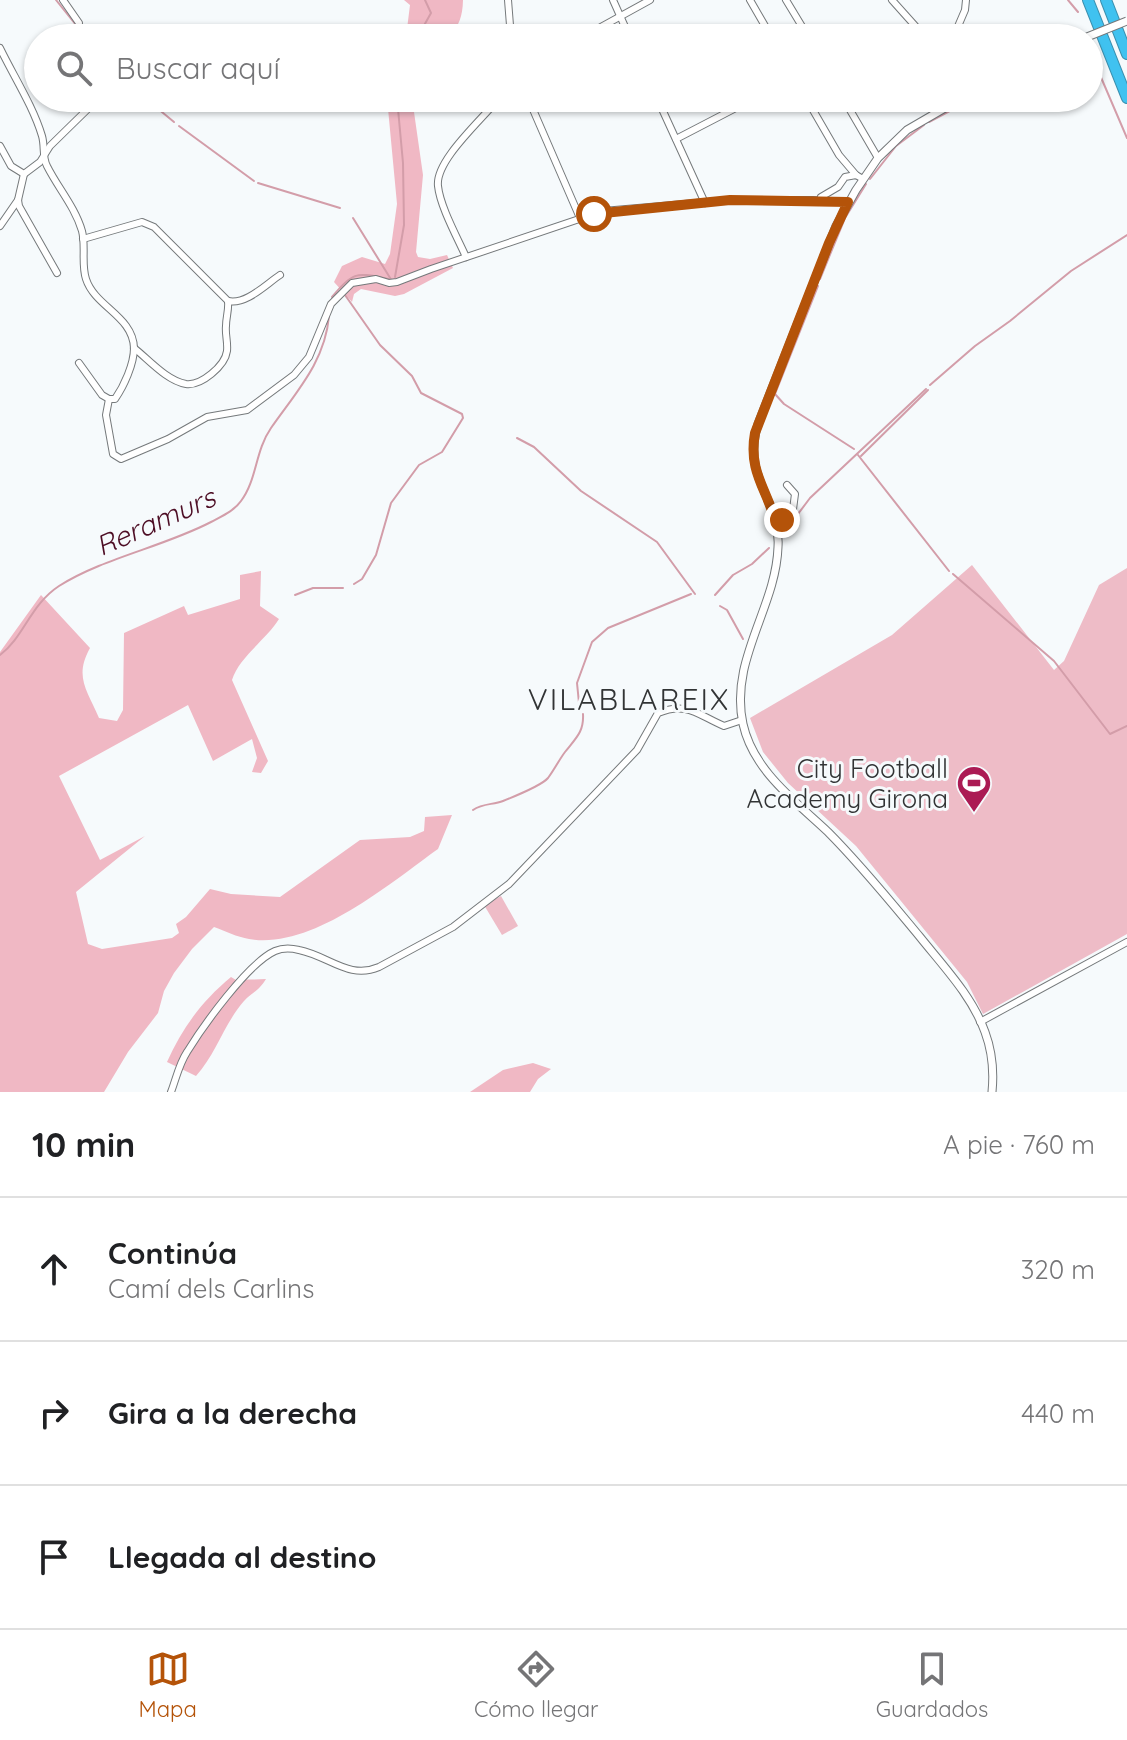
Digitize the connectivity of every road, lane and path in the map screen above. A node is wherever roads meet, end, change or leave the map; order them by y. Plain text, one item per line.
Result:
1 (63, 0) edge
2 (508, 0) edge
3 (613, 0) edge
4 (650, 0) edge
5 (750, 0) edge
6 (786, 0) edge
7 (892, 0) edge
8 (966, 0) edge
9 (1088, 0) edge
10 (1106, 0) edge
11 (620, 16) junction
12 (1127, 21) edge
13 (79, 24) edge
14 (510, 24) edge
15 (606, 24) edge
16 (624, 24) edge
17 (764, 24) edge
18 (801, 24) edge
19 (913, 24) edge
20 (959, 24) edge
21 (1098, 24) edge
22 (1103, 31) edge
23 (1103, 38) edge
24 (0, 48) edge
25 (1127, 54) edge
26 (24, 98) edge
27 (1127, 98) edge
28 (31, 112) edge
29 (85, 112) edge
30 (487, 112) edge
31 (534, 112) edge
32 (663, 112) edge
33 (728, 112) edge
34 (814, 112) edge
35 (851, 112) edge
36 (934, 112) edge
37 (676, 139) junction
38 (0, 146) edge
39 (44, 155) junction
40 (839, 155) junction
41 (878, 158) junction
42 (0, 164) edge
43 (11, 166) junction
44 (24, 174) junction
45 (859, 177) junction
46 (839, 184) junction
47 (18, 200) junction
48 (813, 200) junction
49 (845, 201) junction
50 (705, 203) junction
51 (580, 218) junction
52 (0, 226) edge
53 (83, 239) junction
54 (466, 257) junction
55 (57, 273) dead end
56 (280, 275) dead end
57 (228, 301) junction
58 (134, 348) junction
59 (79, 363) dead end
60 (109, 399) junction
61 (787, 485) dead end
62 (776, 523) junction
63 (742, 720) junction
64 (1127, 942) edge
65 (980, 1022) junction
66 (171, 1092) edge
67 (992, 1092) edge

1 - 13 street
2 - 14 street
3 - 11 street
4 - 11 street
5 - 17 street
6 - 18 street
7 - 19 street
8 - 20 street
9 - 21 highway
10 - 25 highway
11 - 15 street
11 - 16 street
12 - 22 street, bridge
23 - 27 highway
24 - 26 street
28 - 39 street
29 - 39 street
30 - 54 street
31 - 51 street
32 - 37 street
33 - 37 street
34 - 40 street
35 - 41 street
36 - 41 street
37 - 50 street
38 - 43 street
39 - 44 street
39 - 53 street
40 - 45 street
40 - 46 street
41 - 45 street
42 - 43 street
43 - 44 street
44 - 47 street
45 - 46 street
45 - 49 street
46 - 48 street
46 - 49 street
47 - 52 street
47 - 55 street
48 - 49 street
48 - 50 street
49 - 62 street
50 - 51 street
51 - 54 street
53 - 57 street
53 - 58 street
54 - 60 street
56 - 57 street
57 - 58 street
58 - 60 street
59 - 60 street
61 - 62 street
62 - 63 street
63 - 65 street
63 - 66 street
64 - 65 street
65 - 67 street

